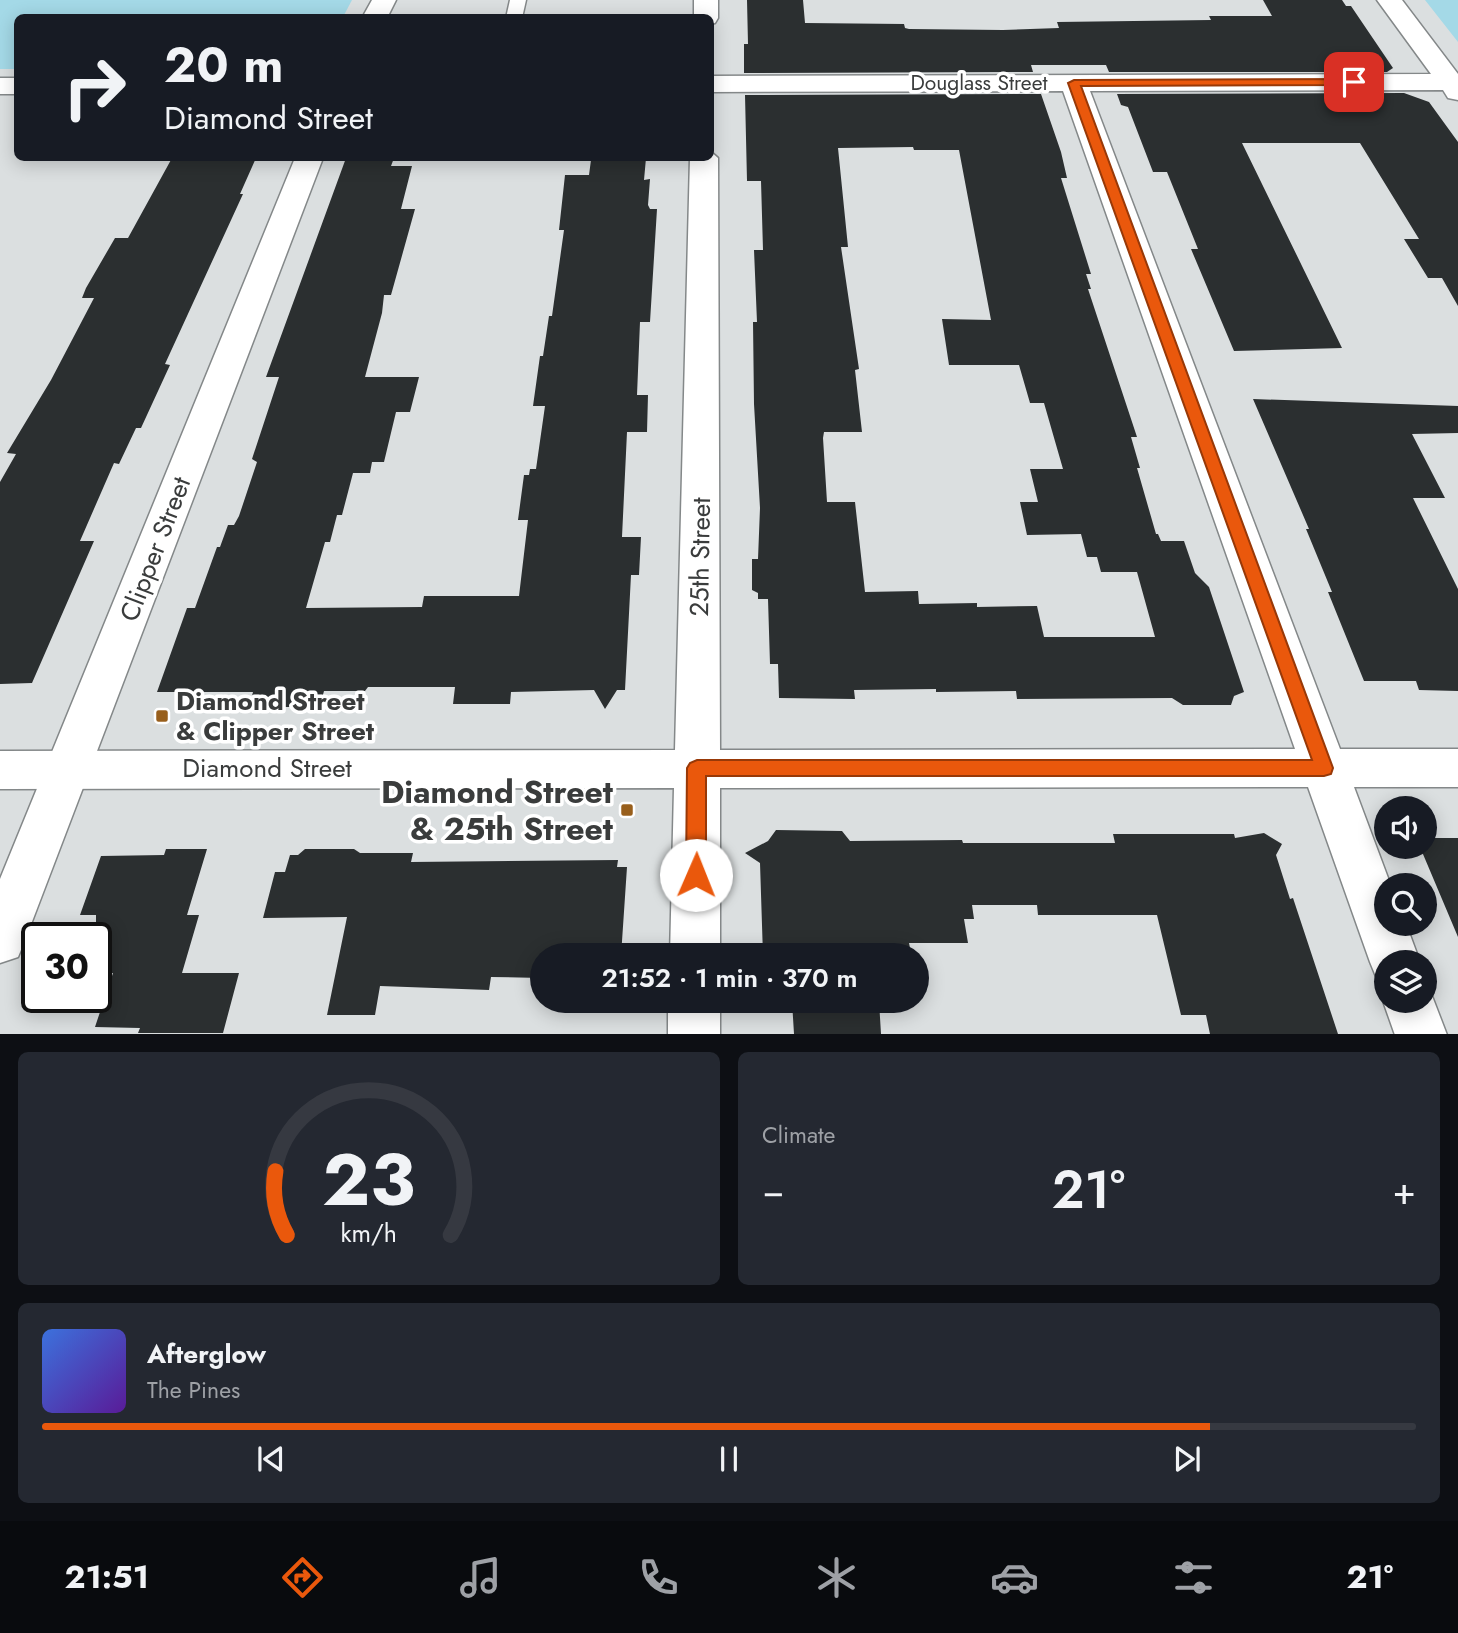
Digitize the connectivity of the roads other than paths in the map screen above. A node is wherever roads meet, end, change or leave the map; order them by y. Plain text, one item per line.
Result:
1 (1389, 0) edge
2 (1074, 83) junction
3 (714, 84) edge
4 (1455, 85) edge
5 (308, 161) edge
6 (704, 161) edge
7 (697, 768) junction
8 (1324, 768) junction
9 (1458, 768) edge
10 (68, 769) junction
11 (0, 770) edge
12 (0, 940) edge
13 (695, 943) edge
14 (1391, 950) edge
15 (694, 1013) edge
16 (1413, 1013) edge
17 (694, 1034) edge
18 (1421, 1034) edge

1 - 4 street
2 - 3 street, Douglass Street
2 - 4 street, Douglass Street
2 - 8 street
5 - 10 street, Clipper Street
6 - 7 street, 25th Street
7 - 8 street, Diamond Street
7 - 10 street, Diamond Street
7 - 13 street, 25th Street
8 - 9 street, Diamond Street
8 - 14 street
10 - 11 street, Diamond Street
10 - 12 street, Clipper Street
15 - 17 street
16 - 18 street

